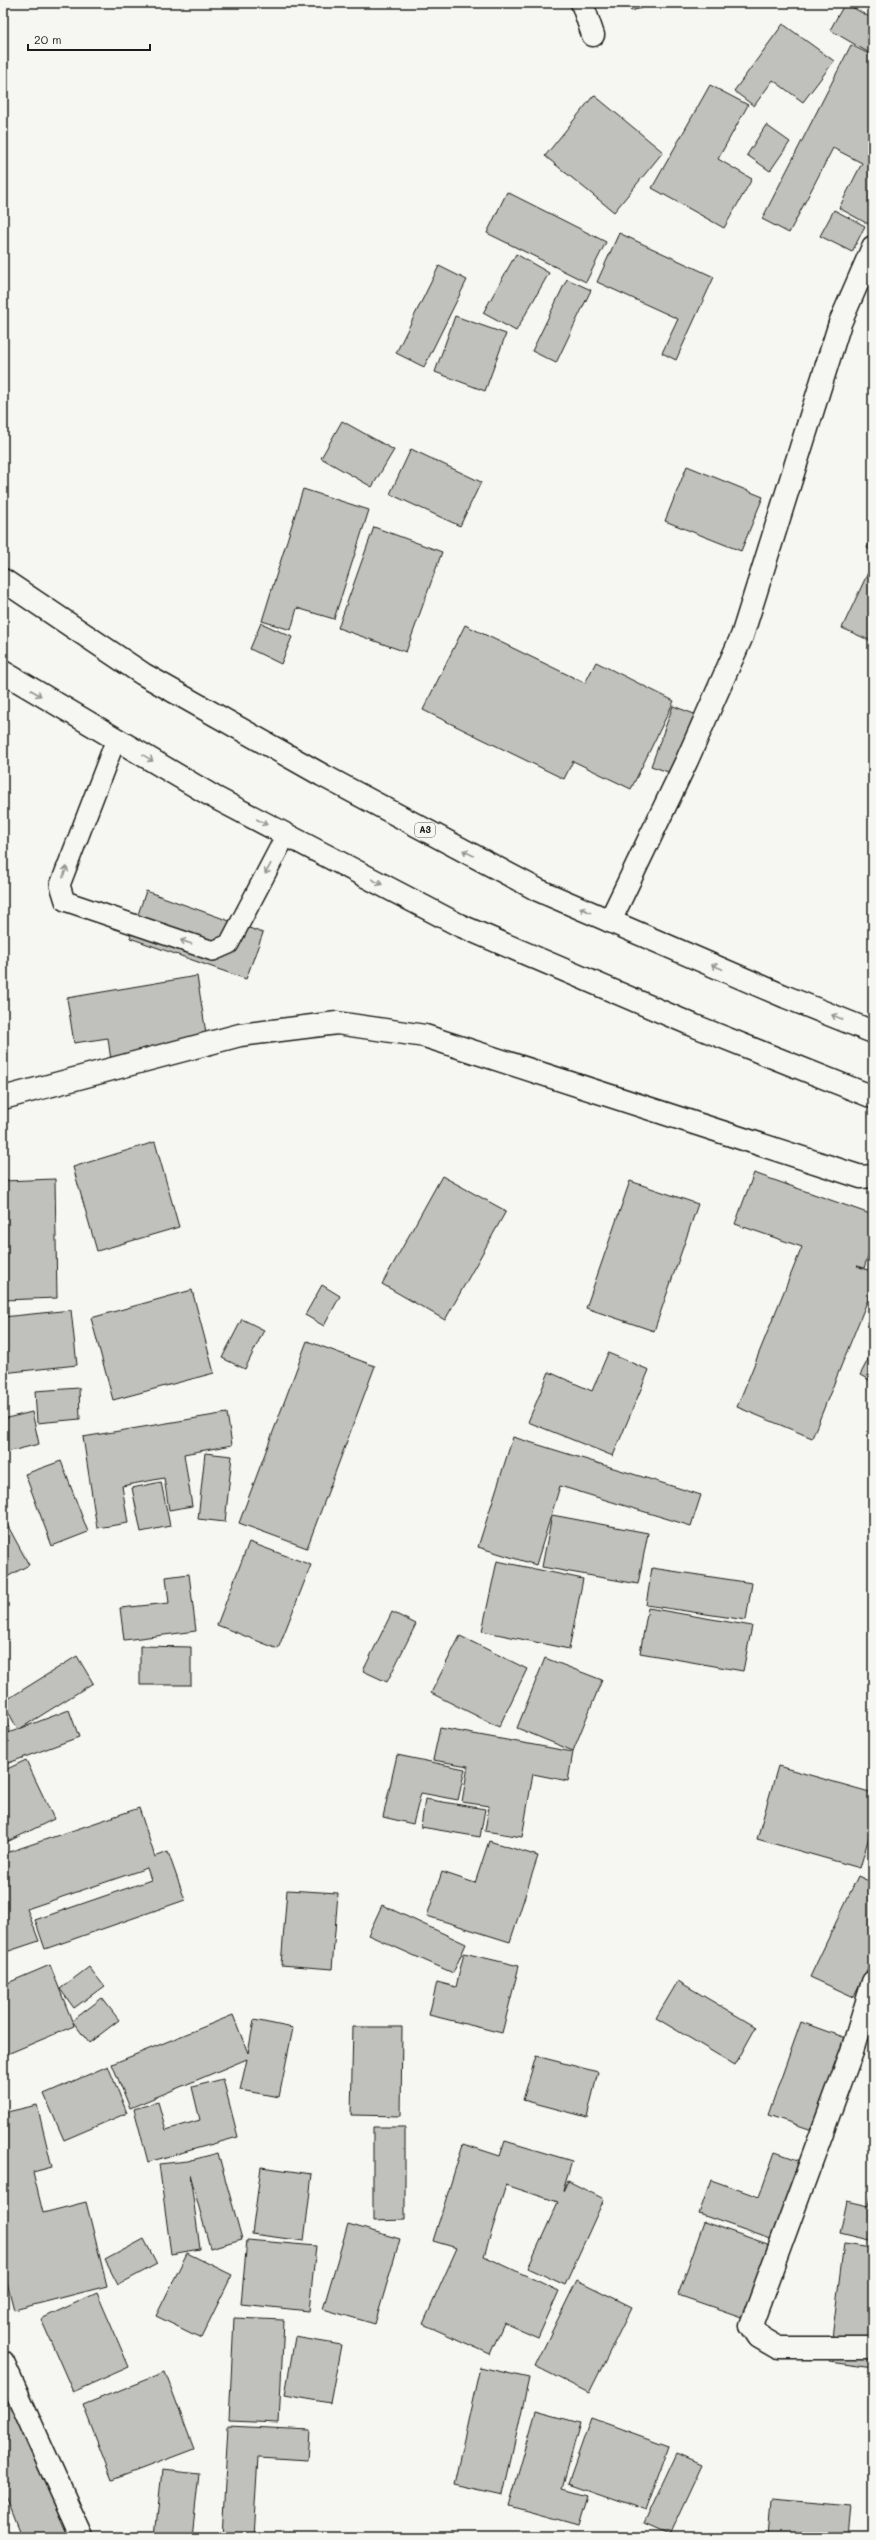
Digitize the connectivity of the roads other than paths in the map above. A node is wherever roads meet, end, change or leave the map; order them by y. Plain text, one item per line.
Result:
1 (582, 3) edge
2 (592, 35) dead end
3 (873, 247) edge
4 (3, 580) edge
5 (3, 672) edge
6 (116, 739) junction
7 (286, 835) junction
8 (610, 921) junction
9 (873, 1032) edge
10 (873, 1097) edge
11 (3, 1098) edge
12 (873, 1176) edge
13 (873, 1982) edge
14 (873, 2348) edge
15 (3, 2362) edge
16 (82, 2537) edge

1 - 2 main road
3 - 8 main road
8 -> 4 main road, A3
5 -> 6 main road
6 -> 7 main road
7 -> 6 lane
7 -> 10 main road
9 -> 8 main road, A3
11 - 12 main road
13 - 14 main road
15 - 16 main road

